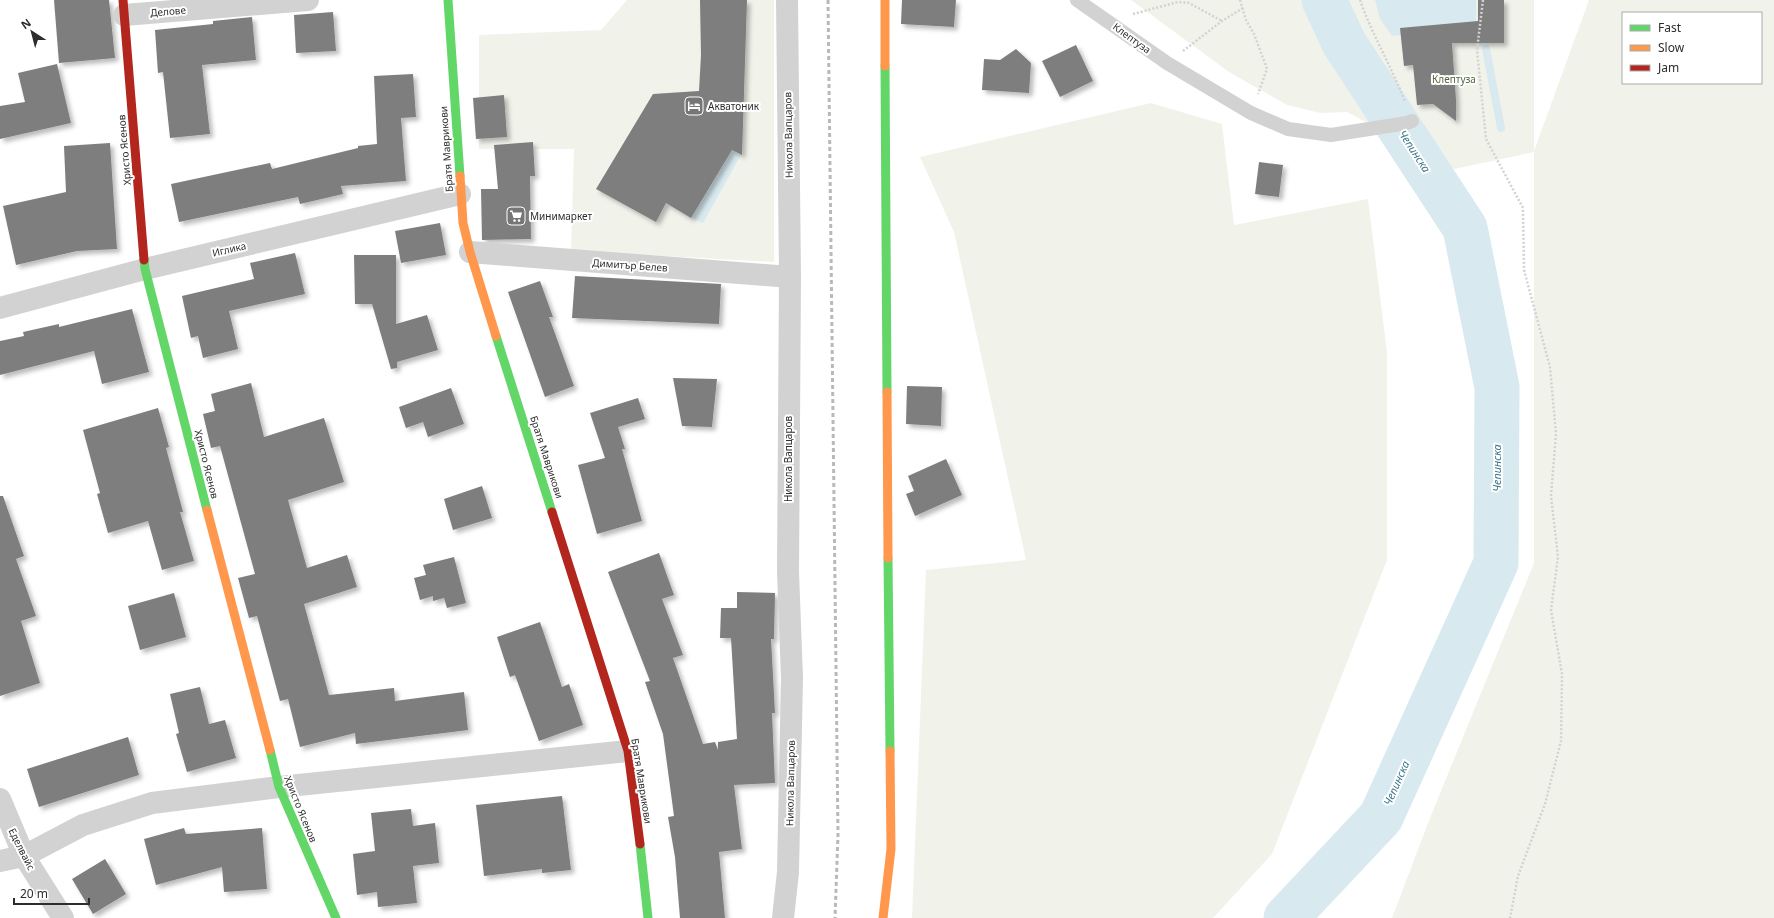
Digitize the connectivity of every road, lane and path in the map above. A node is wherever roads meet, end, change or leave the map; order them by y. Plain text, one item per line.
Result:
1 (308, 0) edge
2 (448, 0) edge
3 (787, 0) edge
4 (885, 0) edge
5 (1077, 0) edge
6 (1240, 0) edge
7 (1360, 0) edge
8 (1483, 0) edge
9 (123, 7) edge
10 (1243, 8) junction
11 (1108, 21) junction
12 (1222, 21) junction
13 (1167, 63) junction
14 (1251, 113) junction
15 (1410, 122) joint
16 (460, 194) junction
17 (470, 252) junction
18 (146, 269) junction
19 (790, 277) junction
20 (0, 308) edge
21 (628, 751) junction
22 (279, 787) junction
23 (0, 799) edge
24 (24, 856) junction
25 (0, 861) edge
26 (62, 918) edge
27 (336, 918) edge
28 (648, 918) edge
29 (783, 918) edge
30 (883, 918) edge
31 (1510, 918) edge

1 - 9 street, Делове
2 - 16 street, Братя Маврикови
3 - 19 street, Никола Вапцаров
4 - 30 street
5 - 11 lane, Клептуза
6 - 10 path
7 - 15 path
8 - 31 path
9 - 18 street, Христо Ясенов
10 - 12 path
10 - 14 path
11 - 12 path
11 - 13 lane, Клептуза
12 - 13 path
13 - 14 lane, Клептуза
14 - 15 lane, Клептуза
16 - 17 street, Братя Маврикови
16 - 18 street, Иглика
17 - 19 street, Димитър Белев
17 - 21 street, Братя Маврикови
18 - 20 street, Иглика
18 - 22 street, Христо Ясенов
19 - 29 street, Никола Вапцаров
21 - 22 street
21 - 28 street, Братя Маврикови
22 - 24 street
22 - 27 street, Христо Ясенов
23 - 24 street, Еделвайс
24 - 25 street
24 - 26 street, Еделвайс

